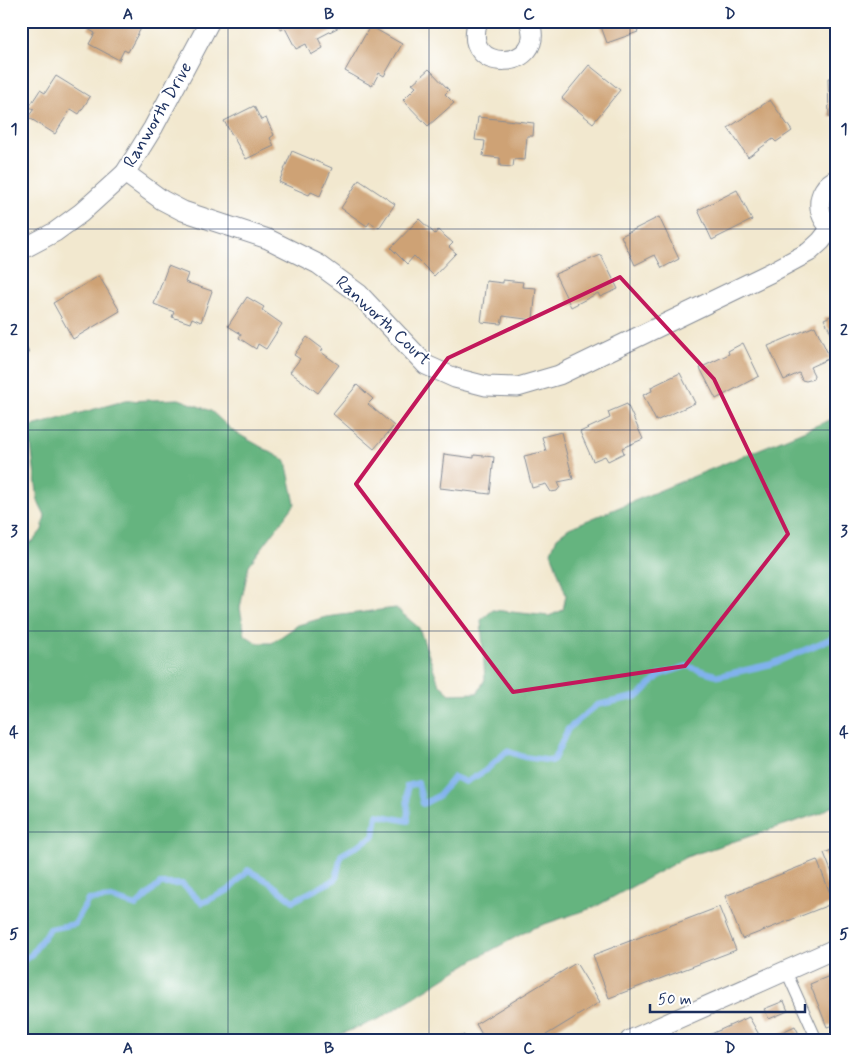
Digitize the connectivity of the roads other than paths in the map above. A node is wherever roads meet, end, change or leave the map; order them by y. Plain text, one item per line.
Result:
1 (210, 21) edge
2 (478, 21) edge
3 (530, 21) edge
4 (124, 173) junction
5 (837, 179) edge
6 (834, 229) edge
7 (21, 250) edge
8 (837, 948) edge
9 (786, 971) junction
10 (630, 1040) edge
11 (817, 1040) edge

1 - 4 street, Ranworth Drive
2 - 3 street
4 - 6 street, Ranworth Court
4 - 7 street, Ranworth Drive
5 - 6 street
8 - 9 street
9 - 10 street
9 - 11 lane

